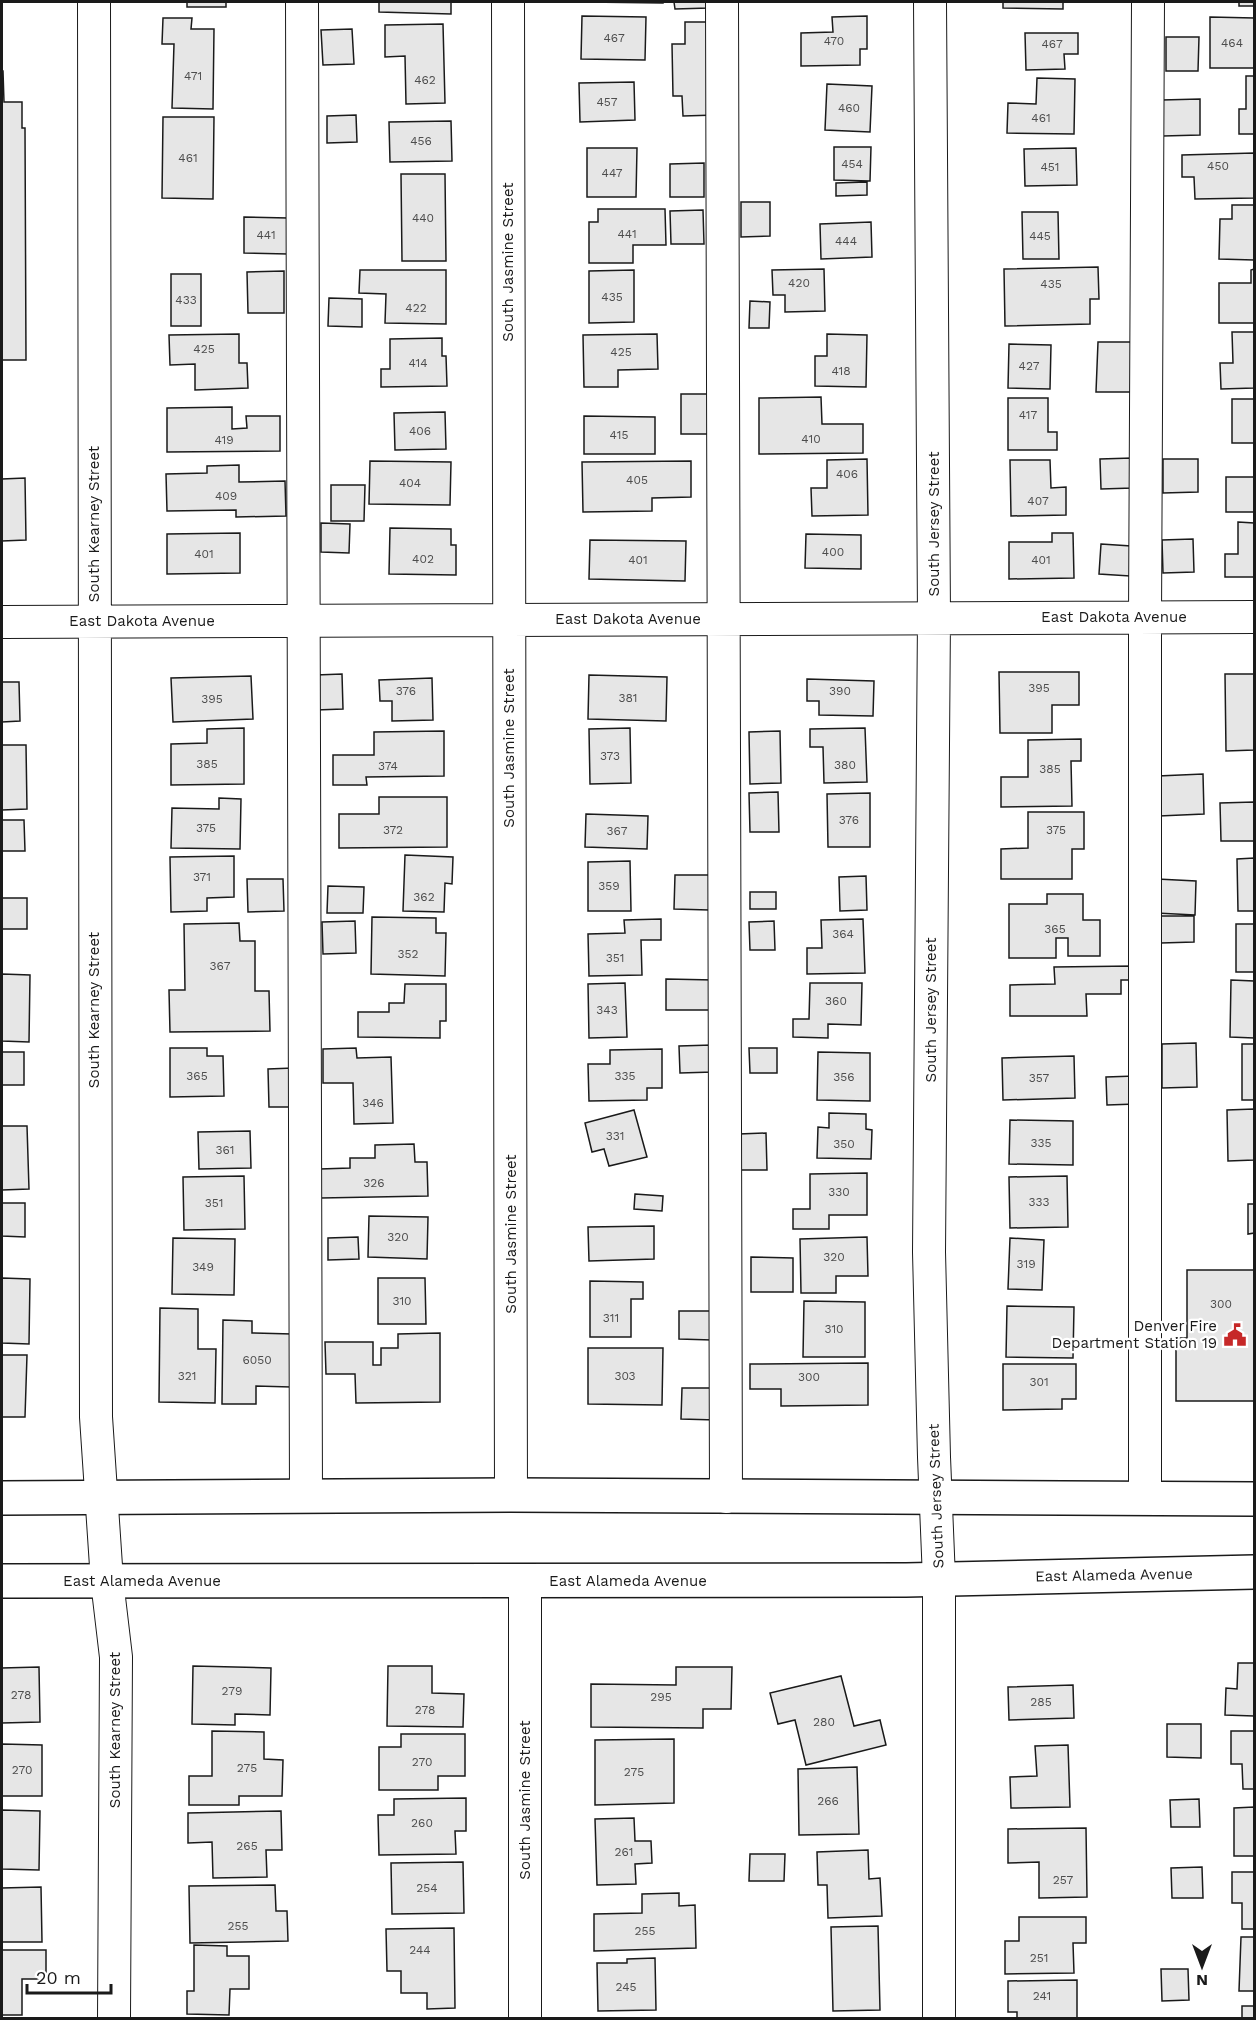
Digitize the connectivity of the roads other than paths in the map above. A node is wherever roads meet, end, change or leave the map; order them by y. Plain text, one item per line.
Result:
1 (94, 2) edge
2 (302, 2) edge
3 (508, 2) edge
4 (722, 2) edge
5 (930, 2) edge
6 (1148, 2) edge
7 (934, 617) junction
8 (1145, 617) junction
9 (1254, 617) edge
10 (724, 618) junction
11 (508, 619) junction
12 (304, 620) junction
13 (2, 622) edge
14 (94, 622) junction
15 (511, 1495) junction
16 (306, 1496) junction
17 (726, 1497) junction
18 (2, 1498) edge
19 (101, 1498) junction
20 (935, 1498) junction
21 (1145, 1498) junction
22 (1254, 1499) edge
23 (1254, 1572) edge
24 (939, 1579) junction
25 (2, 1581) edge
26 (107, 1581) junction
27 (525, 1581) junction
28 (114, 2019) edge
29 (525, 2019) edge
30 (939, 2019) edge

1 - 14 street, South Kearney Street
2 - 12 street
3 - 11 street, South Jasmine Street
4 - 10 street
5 - 7 street, South Jersey Street
6 - 8 street
7 - 8 street, East Dakota Avenue
7 - 10 street, East Dakota Avenue
7 - 20 street, South Jersey Street
8 - 9 street, East Dakota Avenue
8 - 21 street
10 - 11 street, East Dakota Avenue
10 - 17 street
11 - 12 street, East Dakota Avenue
11 - 15 street, South Jasmine Street
12 - 14 street, East Dakota Avenue
12 - 16 street
13 - 14 street, East Dakota Avenue
14 - 19 street, South Kearney Street
15 - 16 main road
15 - 17 main road
16 - 19 main road
17 - 20 main road
18 - 19 main road
19 - 26 street, South Kearney Street
20 - 21 main road
20 - 24 street, South Jersey Street
21 - 22 main road
23 - 24 main road, East Alameda Avenue
24 - 27 main road, East Alameda Avenue
24 - 30 street, South Jersey Street
25 - 26 main road, East Alameda Avenue
26 - 27 main road, East Alameda Avenue
26 - 28 street, South Kearney Street
27 - 29 street, South Jasmine Street

